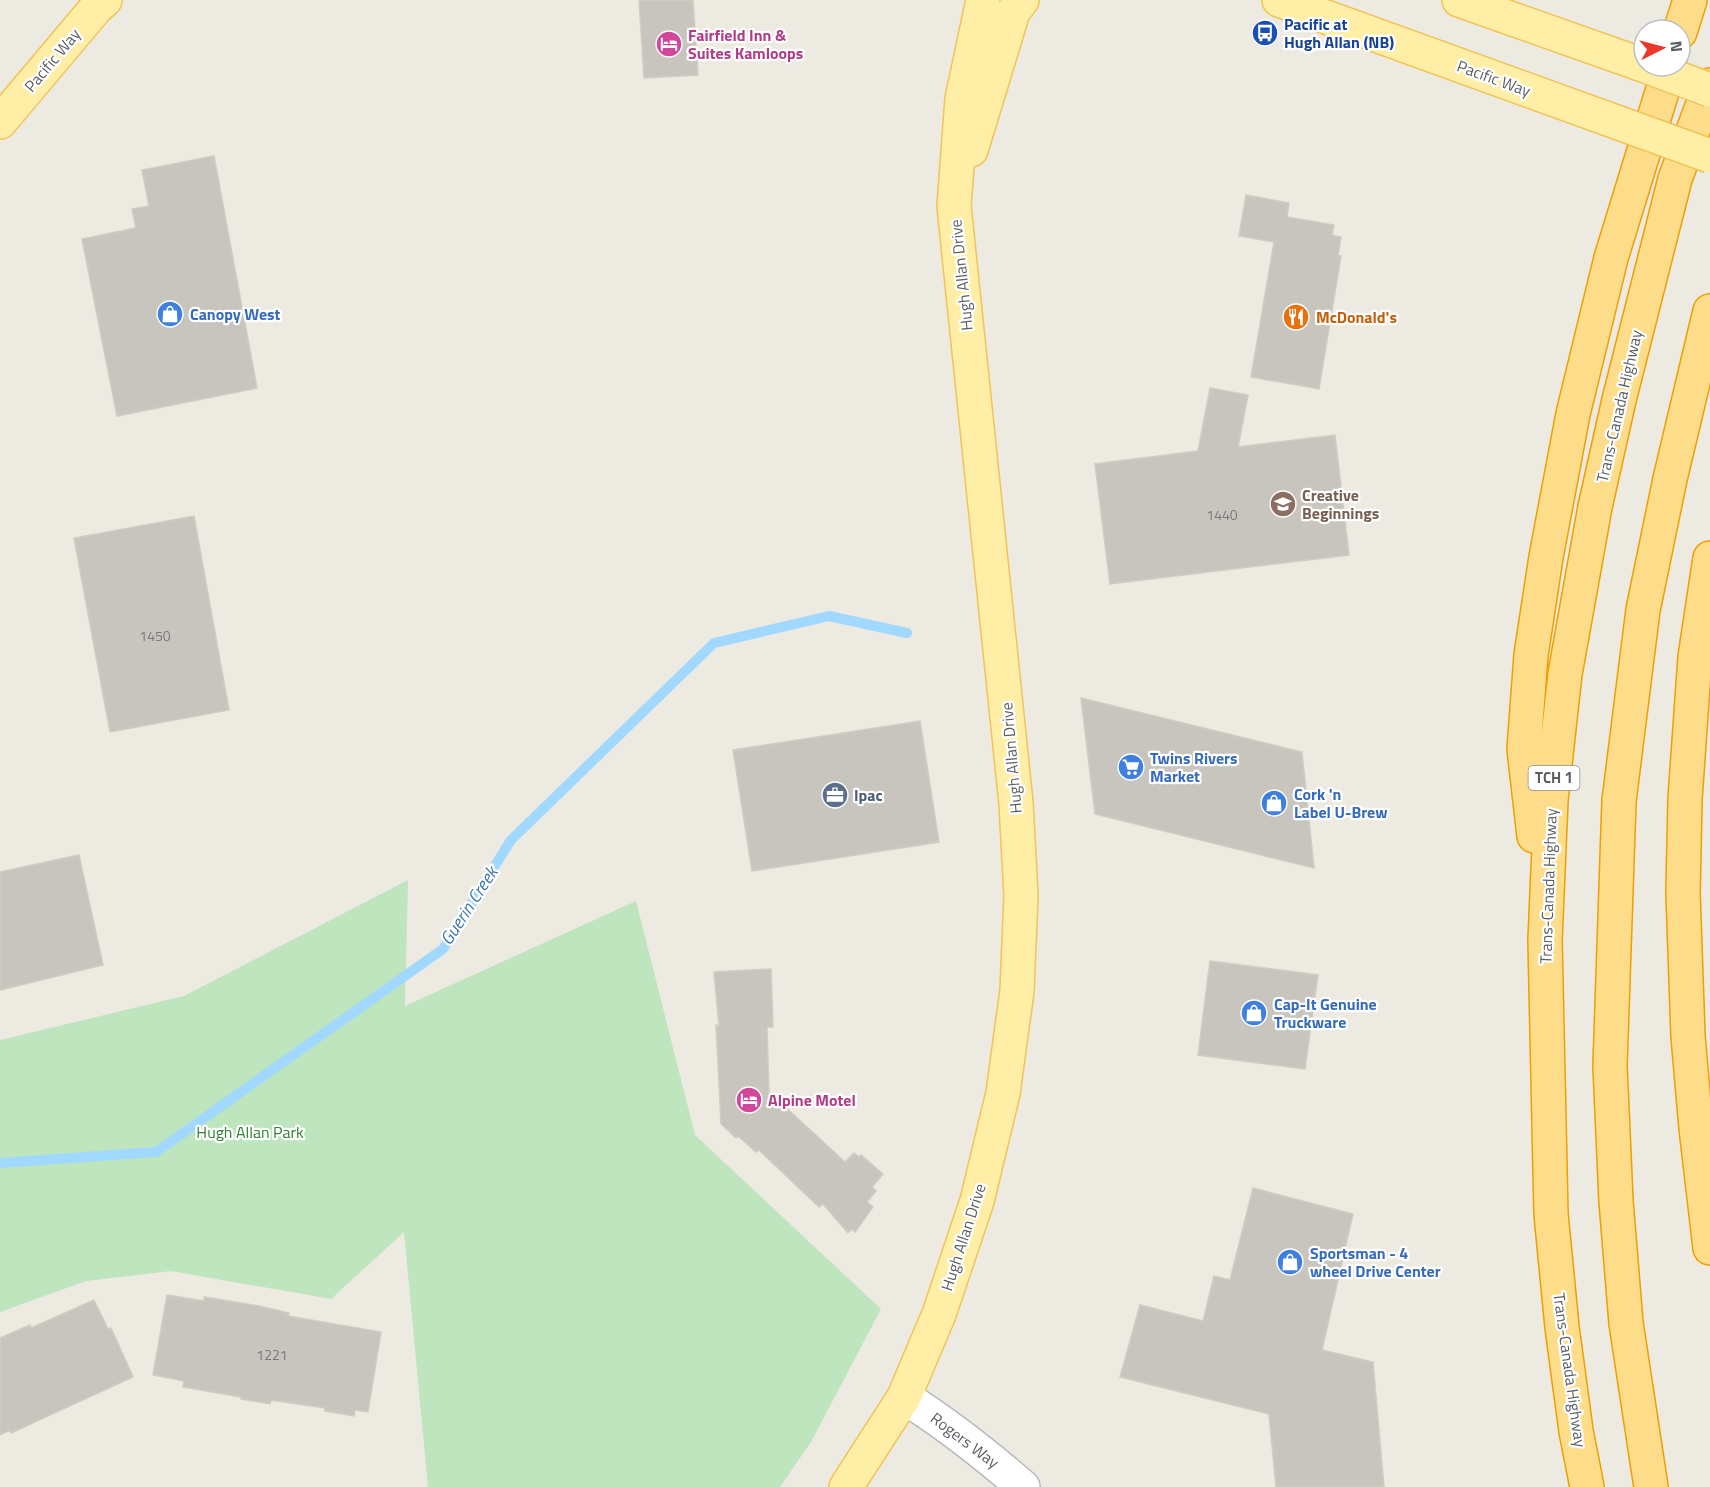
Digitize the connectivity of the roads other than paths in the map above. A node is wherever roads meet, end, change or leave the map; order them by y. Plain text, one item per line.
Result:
1 (105, 0) edge
2 (983, 0) edge
3 (1022, 0) edge
4 (1279, 0) edge
5 (1459, 0) edge
6 (1690, 0) edge
7 (1684, 18) edge
8 (1632, 57) edge
9 (1652, 78) edge
10 (1688, 78) edge
11 (1710, 87) edge
12 (0, 122) edge
13 (1710, 156) edge
14 (954, 206) junction
15 (1710, 310) edge
16 (1710, 558) edge
17 (1545, 940) junction
18 (1710, 1248) edge
19 (904, 1397) junction
20 (846, 1487) edge
21 (1023, 1487) edge
22 (1587, 1487) edge
23 (1651, 1487) edge

1 - 12 main road, Pacific Way
2 - 14 main road, Hugh Allan Drive
3 - 14 main road
4 - 13 main road, Pacific Way, bridge
5 - 8 main road
6 - 7 highway
9 - 17 highway
10 - 11 main road, bridge
11 - 17 highway, Trans-Canada Highway / TCH 1
14 - 19 main road, Hugh Allan Drive
15 - 23 highway
16 - 18 highway
17 - 22 highway, Trans-Canada Highway / TCH 1
19 - 20 main road, Hugh Allan Drive
19 - 21 street, Rogers Way

